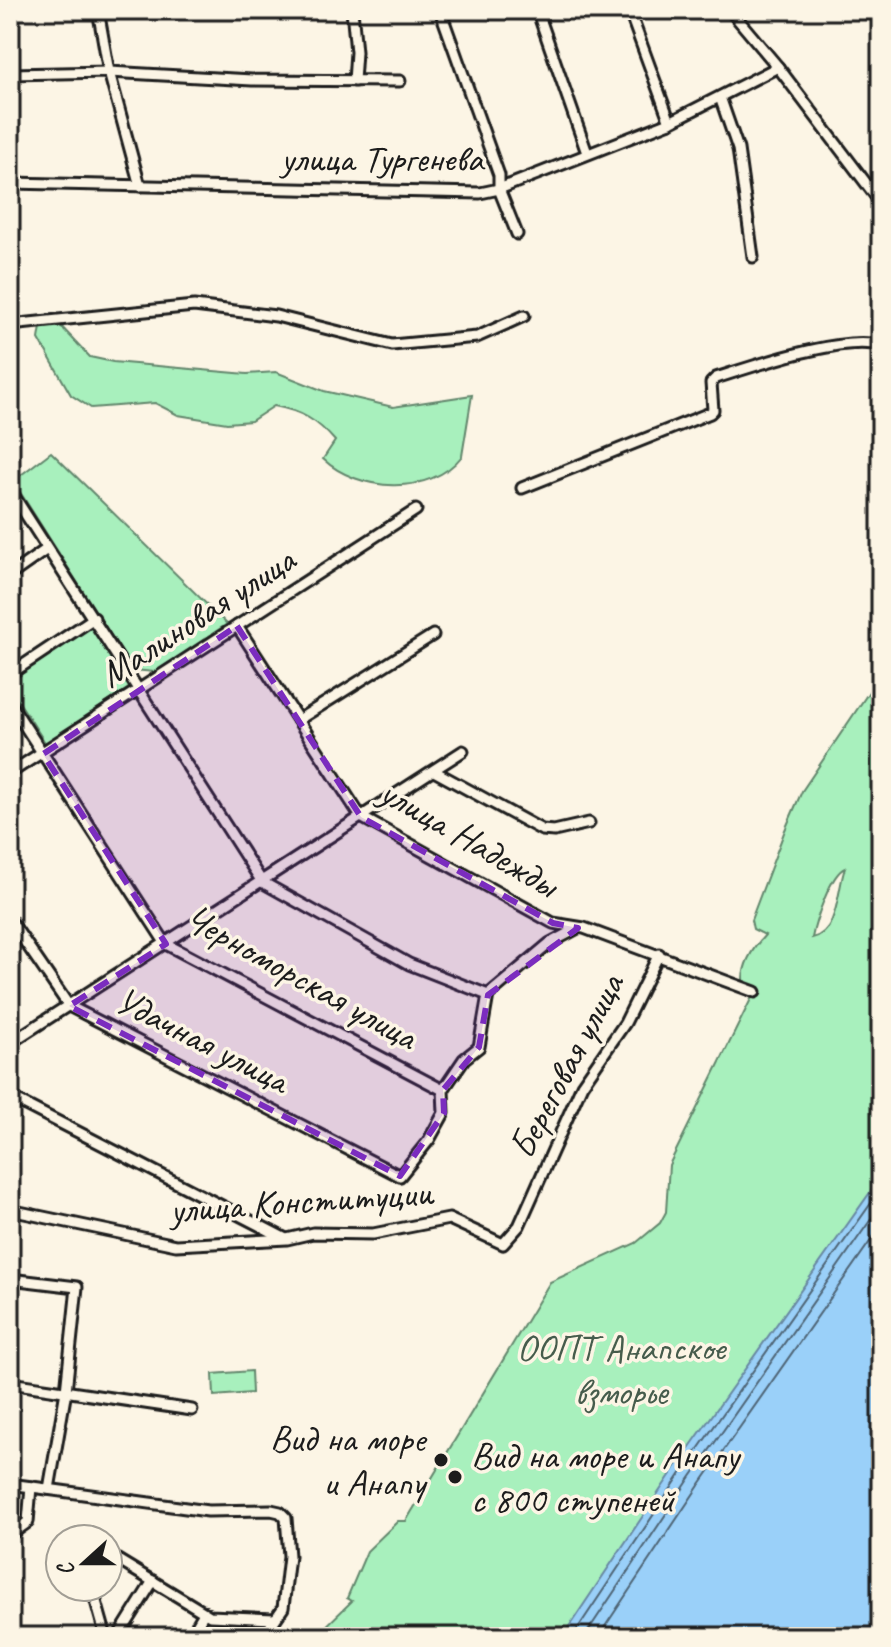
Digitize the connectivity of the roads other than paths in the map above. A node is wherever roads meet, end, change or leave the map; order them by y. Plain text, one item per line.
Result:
1 (98, 10) edge
2 (352, 10) edge
3 (440, 10) edge
4 (537, 10) edge
5 (629, 10) edge
6 (730, 10) edge
7 (778, 67) junction
8 (109, 72) junction
9 (10, 74) edge
10 (354, 81) junction
11 (400, 81) dead end
12 (720, 97) junction
13 (670, 122) junction
14 (587, 153) junction
15 (10, 183) edge
16 (140, 186) junction
17 (499, 189) junction
18 (881, 203) edge
19 (517, 234) dead end
20 (753, 257) dead end
21 (524, 316) dead end
22 (10, 325) edge
23 (881, 346) edge
24 (522, 488) dead end
25 (10, 490) edge
26 (416, 510) dead end
27 (47, 549) junction
28 (10, 575) edge
29 (94, 618) junction
30 (237, 626) junction
31 (433, 635) dead end
32 (10, 674) edge
33 (139, 691) junction
34 (10, 703) edge
35 (298, 720) junction
36 (463, 751) dead end
37 (43, 754) junction
38 (434, 771) junction
39 (10, 773) edge
40 (361, 817) junction
41 (589, 823) dead end
42 (262, 882) junction
43 (10, 920) edge
44 (578, 928) junction
45 (166, 944) junction
46 (659, 954) junction
47 (755, 992) dead end
48 (488, 995) junction
49 (69, 1006) junction
50 (10, 1043) edge
51 (443, 1090) junction
52 (10, 1097) edge
53 (527, 1207) joint
54 (10, 1210) edge
55 (287, 1239) junction
56 (10, 1279) edge
57 (10, 1383) edge
58 (66, 1391) junction
59 (192, 1410) dead end
60 (10, 1484) edge
61 (31, 1487) junction
62 (49, 1489) junction
63 (10, 1535) edge
64 (124, 1564) edge
65 (153, 1581) junction
66 (96, 1603) edge
67 (204, 1613) junction
68 (274, 1619) junction
69 (106, 1637) edge
70 (118, 1637) edge
71 (190, 1637) edge
72 (263, 1637) edge

1 - 8 street
2 - 10 street
3 - 17 street
4 - 14 street
5 - 13 street
6 - 7 street
7 - 12 street, улица Тургенева
7 - 18 street
8 - 9 street
8 - 10 street
8 - 16 street
10 - 11 street
12 - 13 street, улица Тургенева
12 - 20 street
13 - 14 street, улица Тургенева
14 - 17 street, улица Тургенева
15 - 16 street, улица Тургенева
16 - 17 street, улица Тургенева
17 - 19 street
21 - 22 street
23 - 24 street
25 - 27 street
26 - 30 street, Малиновая улица
27 - 28 street
27 - 29 street
29 - 32 street
29 - 33 street
30 - 33 street, Малиновая улица
30 - 35 street, улица Надежды
31 - 35 street
33 - 37 street, Малиновая улица
33 - 42 street
34 - 37 street, Черноморская улица
35 - 40 street, улица Надежды
36 - 38 street
37 - 39 street, Малиновая улица
37 - 45 street, Черноморская улица
38 - 40 street
38 - 41 street
40 - 42 street
40 - 44 street, улица Надежды
42 - 45 street
42 - 48 street
43 - 49 street, Удачная улица
44 - 46 street, улица Надежды
44 - 48 street
45 - 49 street
45 - 51 street, Черноморская улица
46 - 47 street, улица Надежды
46 - 53 street, Береговая улица
48 - 51 street
49 - 50 street
49 - 51 street, Удачная улица
52 - 55 street
53 - 55 street, улица Конституции
54 - 55 street, улица Конституции
56 - 58 street
57 - 58 street
58 - 59 street
58 - 62 street
60 - 61 street
61 - 62 street
61 - 63 street
62 - 68 street
64 - 65 street
65 - 67 street
65 - 70 street
66 - 69 street
67 - 68 street
67 - 71 street
68 - 72 street

